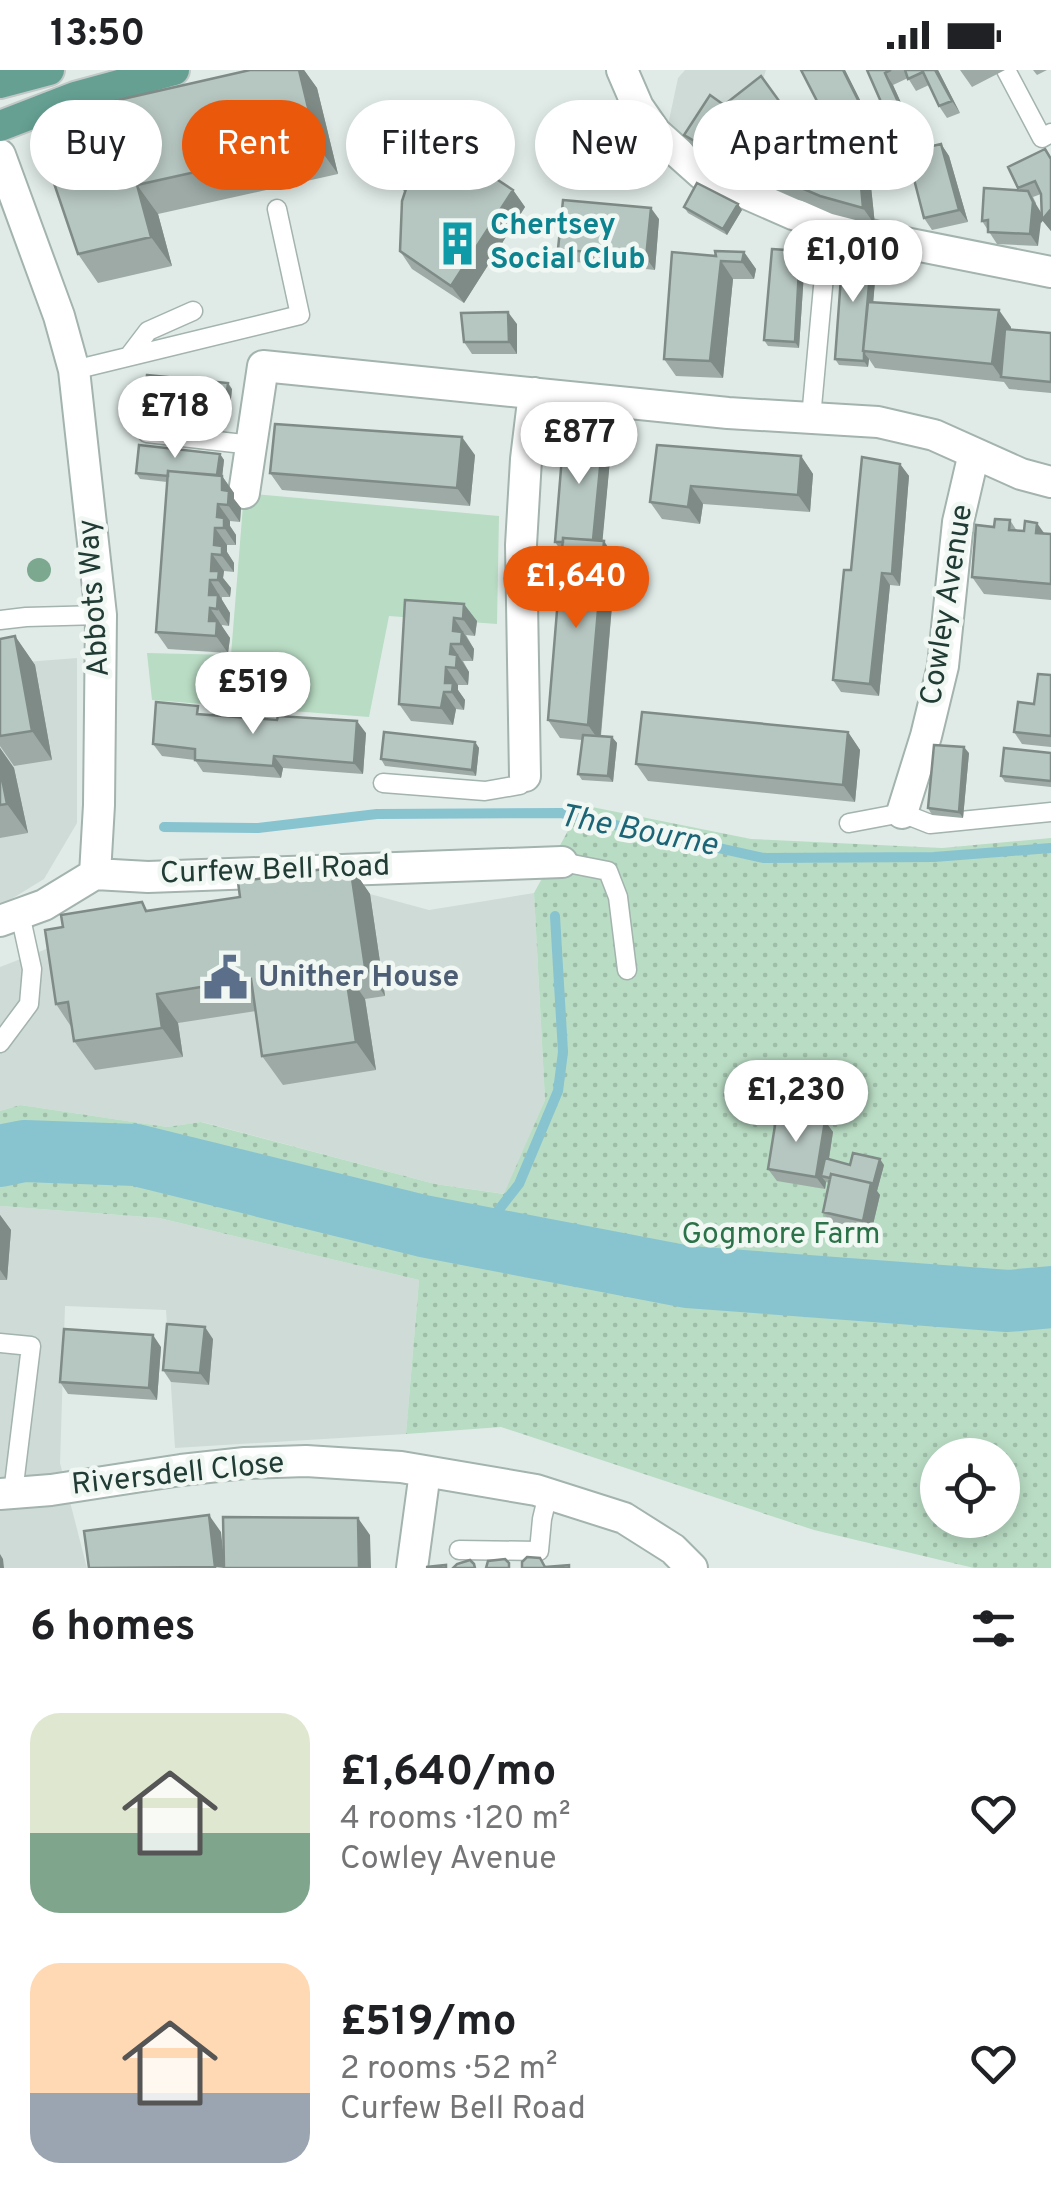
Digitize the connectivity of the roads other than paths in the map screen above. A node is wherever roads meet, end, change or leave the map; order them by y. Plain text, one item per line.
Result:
1 (49, 70) edge
2 (174, 70) edge
3 (622, 70) edge
4 (1006, 70) edge
5 (0, 82) edge
6 (0, 126) edge
7 (1051, 133) edge
8 (0, 156) edge
9 (277, 209) dead end
10 (826, 254) dead end
11 (1051, 272) edge
12 (194, 310) dead end
13 (130, 356) junction
14 (74, 370) junction
15 (534, 392) junction
16 (811, 418) junction
17 (147, 433) dead end
18 (252, 445) junction
19 (974, 453) junction
20 (1051, 482) edge
21 (244, 493) dead end
22 (101, 616) junction
23 (0, 620) edge
24 (525, 776) joint
25 (382, 784) dead end
26 (1051, 812) edge
27 (902, 813) junction
28 (848, 823) dead end
29 (562, 862) joint
30 (95, 874) junction
31 (10, 918) edge
32 (627, 970) dead end
33 (0, 1044) edge
34 (0, 1343) edge
35 (425, 1472) junction
36 (6, 1494) edge
37 (548, 1494) junction
38 (459, 1550) dead end
39 (412, 1568) edge
40 (692, 1568) edge

1 - 5 main road
2 - 6 main road
3 - 11 street
4 - 7 lane
8 - 14 street, Abbots Way
9 - 13 lane
10 - 16 lane
12 - 13 lane
13 - 14 lane
14 - 22 street, Abbots Way
15 - 16 street
15 - 18 street
15 - 24 street
16 - 19 street
17 - 18 lane
18 - 21 street
19 - 20 street
19 - 27 street, Cowley Avenue
22 - 23 lane
22 - 30 street, Abbots Way
24 - 25 lane
26 - 27 lane
27 - 28 lane
29 - 30 street, Curfew Bell Road
29 - 32 lane
30 - 31 street
31 - 33 lane
34 - 36 lane
35 - 36 street, Riversdell Close
35 - 37 street, Riversdell Close
35 - 39 street
37 - 38 lane
37 - 40 street, Riversdell Close

